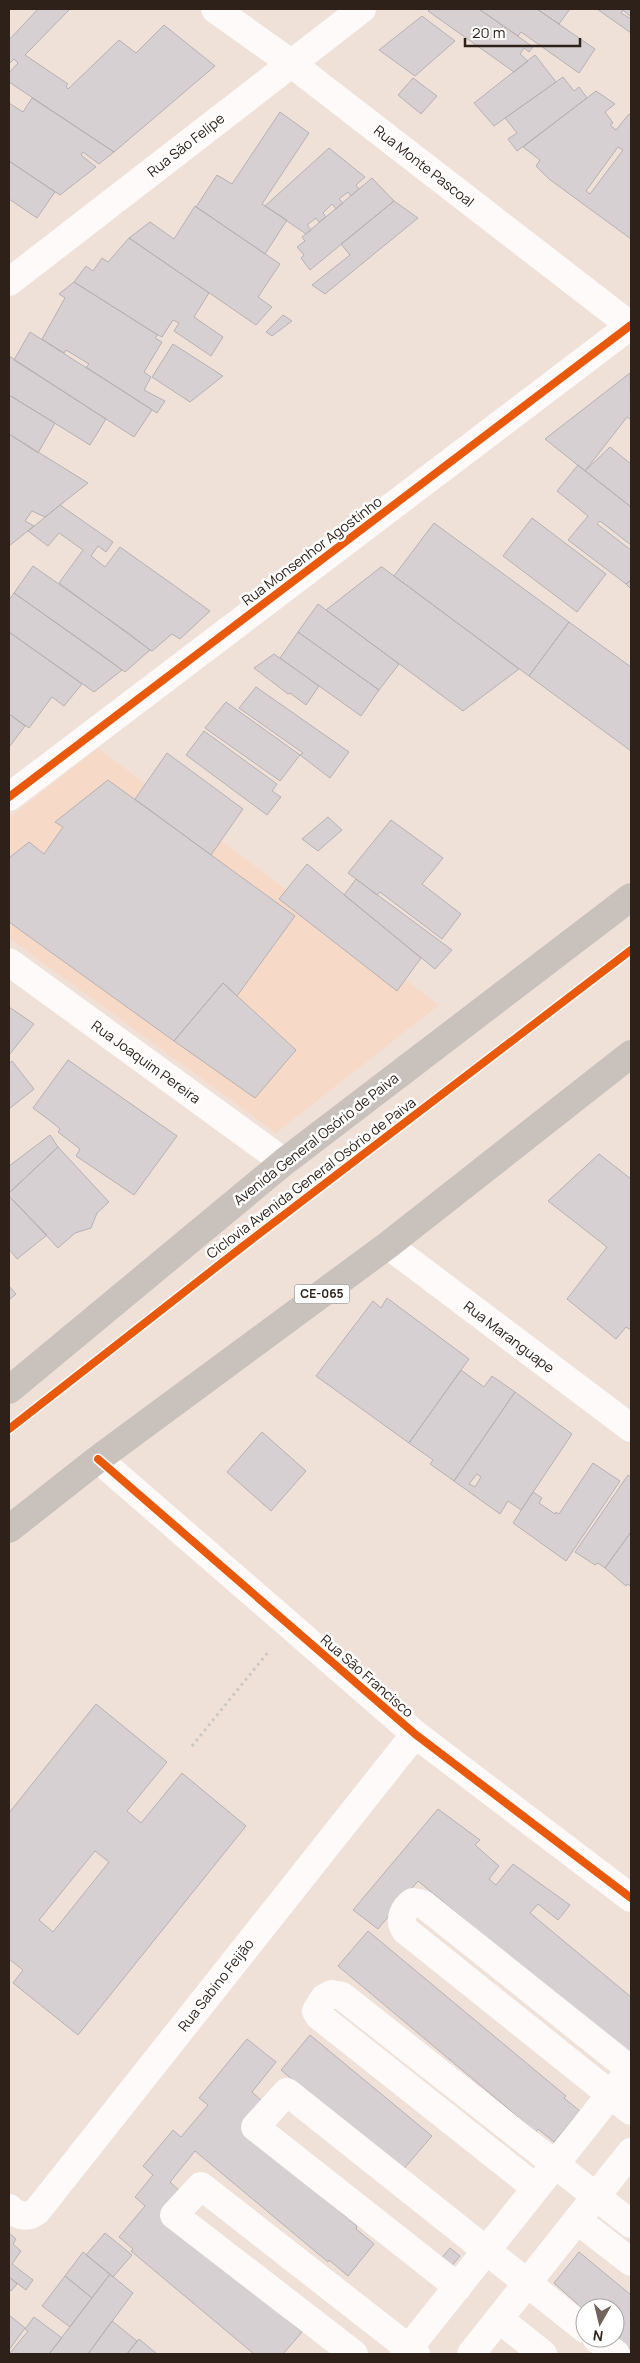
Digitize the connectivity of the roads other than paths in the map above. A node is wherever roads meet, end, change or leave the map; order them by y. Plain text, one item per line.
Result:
1 (215, 9) edge
2 (362, 9) edge
3 (292, 64) junction
4 (9, 282) edge
5 (631, 326) edge
6 (9, 796) edge
7 (631, 896) edge
8 (9, 962) edge
9 (631, 1054) edge
10 (284, 1162) junction
11 (388, 1245) junction
12 (9, 1390) edge
13 (631, 1428) edge
14 (98, 1459) junction
15 (9, 1529) edge
16 (415, 1734) junction
17 (631, 1898) edge
18 (631, 2069) edge
19 (621, 2103) edge
20 (631, 2152) edge
21 (555, 2164) junction
22 (536, 2188) junction
23 (596, 2196) junction
24 (9, 2208) edge
25 (577, 2220) junction
26 (631, 2224) edge
27 (488, 2250) junction
28 (631, 2262) edge
29 (528, 2282) junction
30 (458, 2287) junction
31 (499, 2319) junction
32 (575, 2321) edge
33 (410, 2352) edge
34 (354, 2354) edge
35 (471, 2354) edge
36 (543, 2354) edge

1 - 3 street, Rua Monte Pascoal
2 - 3 street, Rua São Felipe
3 - 4 street, Rua São Felipe
3 - 5 street, Rua Monte Pascoal
5 - 6 street, Rua Monsenhor Agostinho
7 - 10 main road, Avenida General Osório de Paiva
8 - 10 street, Rua Joaquim Pereira
9 - 11 main road, CE-065
10 - 12 main road, Avenida General Osório de Paiva
11 - 13 street, Rua Maranguape
11 - 14 main road, CE-065
14 - 15 main road, CE-065
14 - 16 street, Rua São Francisco
16 - 17 street, Rua São Francisco
16 - 24 street, Rua Sabino Feijão
18 - 19 street
18 - 19 street
19 - 21 street
20 - 23 street
21 - 22 street
21 - 22 street
21 - 23 street
22 - 27 street
23 - 25 street
23 - 26 street
25 - 28 street
25 - 29 street
27 - 29 street
27 - 30 street
27 - 30 street
29 - 31 street
29 - 32 street
30 - 33 street
31 - 35 street
31 - 36 street
33 - 34 street

